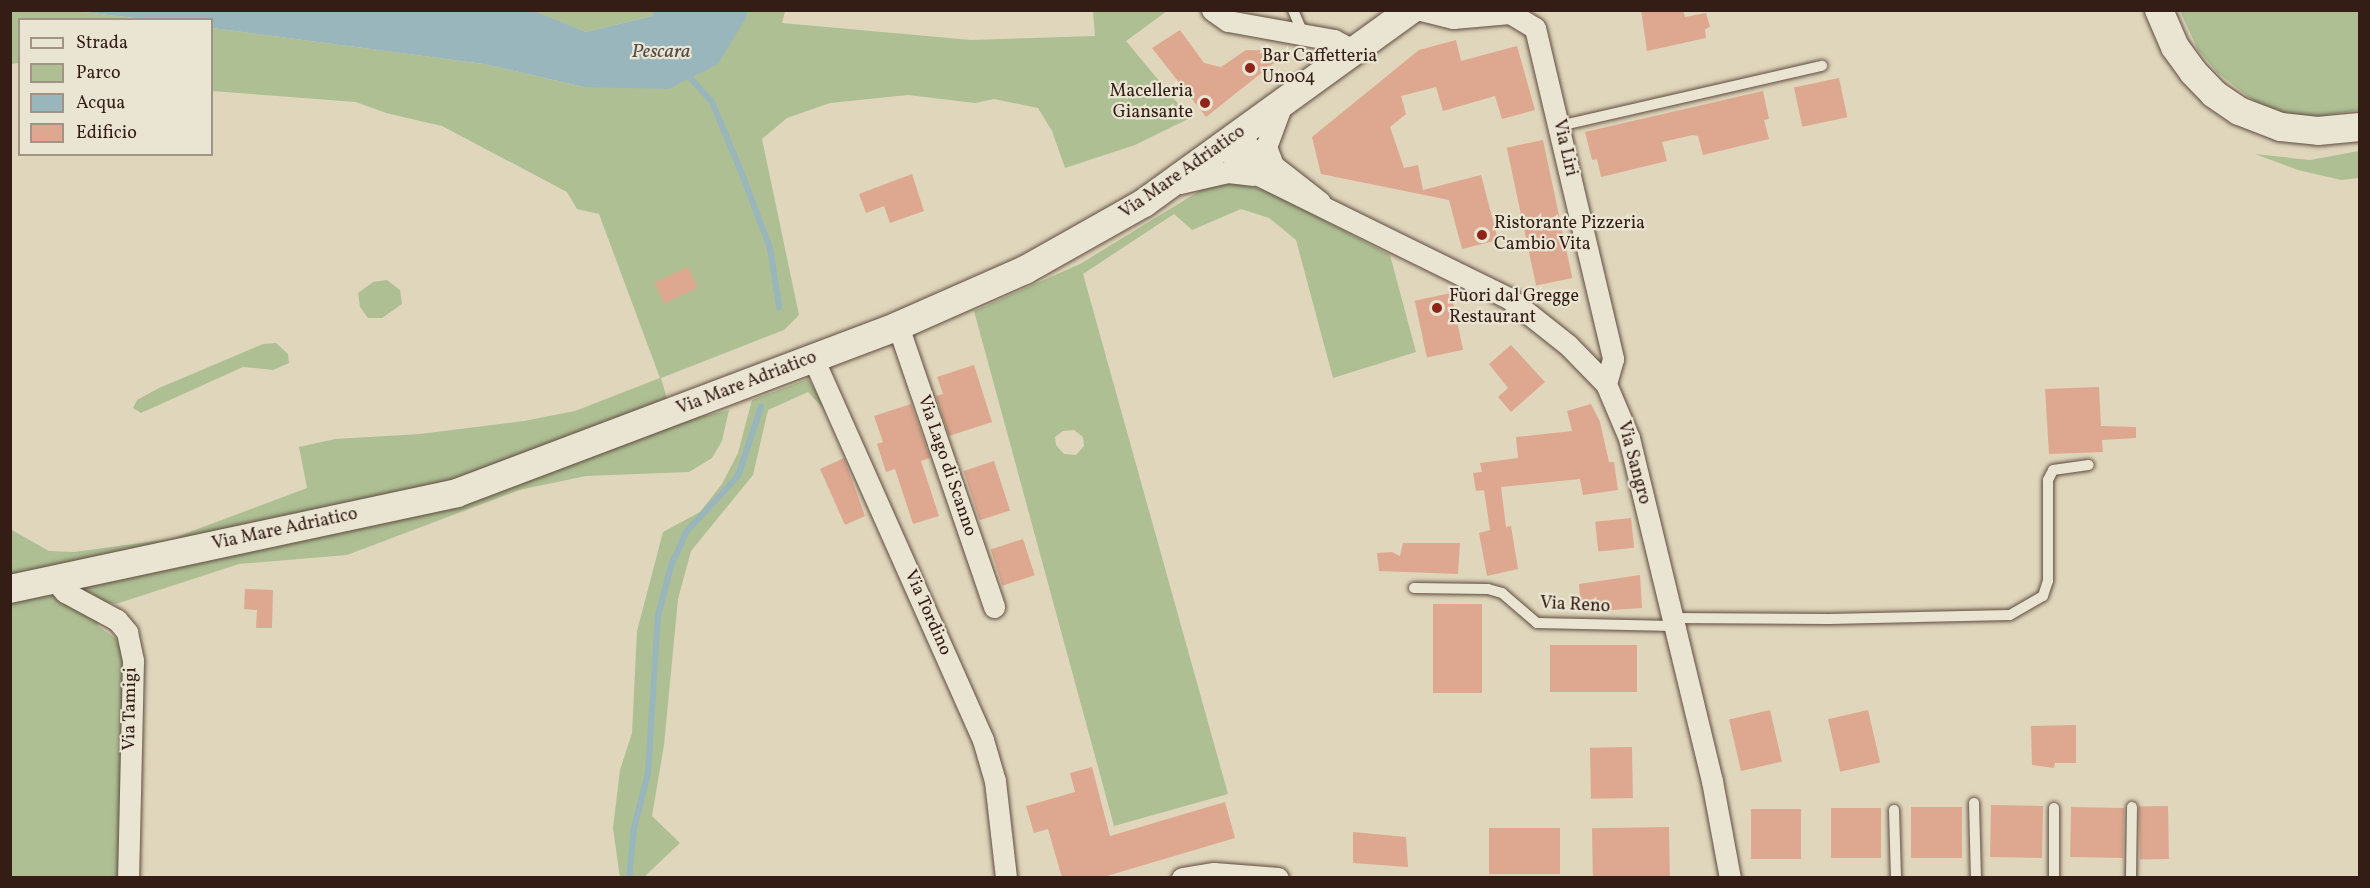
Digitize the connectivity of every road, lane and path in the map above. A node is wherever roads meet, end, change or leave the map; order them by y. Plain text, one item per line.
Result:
1 (1212, 10) edge
2 (1293, 10) edge
3 (1411, 10) edge
4 (1422, 10) edge
5 (2161, 12) edge
6 (1303, 33) junction
7 (1355, 51) junction
8 (1822, 66) dead end
9 (1282, 104) junction
10 (1559, 126) junction
11 (2360, 127) edge
12 (1224, 145) junction
13 (1267, 171) junction
14 (1168, 186) junction
15 (898, 326) junction
16 (813, 358) junction
17 (1606, 384) junction
18 (2089, 465) dead end
19 (54, 579) junction
20 (10, 588) edge
21 (1414, 588) dead end
22 (994, 607) dead end
23 (1672, 622) junction
24 (1974, 804) dead end
25 (2132, 807) dead end
26 (2054, 808) dead end
27 (1894, 810) dead end
28 (1195, 876) edge
29 (128, 878) edge
30 (1006, 878) edge
31 (1278, 878) edge
32 (1730, 878) edge
33 (1896, 878) edge
34 (1976, 878) edge
35 (2054, 878) edge
36 (2132, 878) edge

1 - 6 street
2 - 6 lane
3 - 7 main road, Via Mare Adriatico
4 - 10 street, Via Liri
5 - 11 main road
6 - 7 street
7 - 9 main road, Via Mare Adriatico
8 - 10 lane
9 - 12 main road, Via Mare Adriatico
9 - 13 street
10 - 17 street, Via Liri
12 - 13 street, Via Sangro
12 - 14 main road, Via Mare Adriatico
13 - 14 street, Via Sangro
13 - 17 street, Via Sangro
14 - 15 main road, Via Mare Adriatico
15 - 16 main road, Via Mare Adriatico
15 - 22 street, Via Lago di Scanno
16 - 19 main road, Via Mare Adriatico
16 - 30 street, Via Tordino
17 - 23 street, Via Sangro
18 - 23 lane, Via Reno
19 - 20 main road, Via Mare Adriatico
19 - 29 street, Via Tamigi
21 - 23 lane, Via Reno
23 - 32 street, Via Sangro
24 - 34 lane
25 - 36 lane
26 - 35 lane
27 - 33 lane
28 - 31 street

